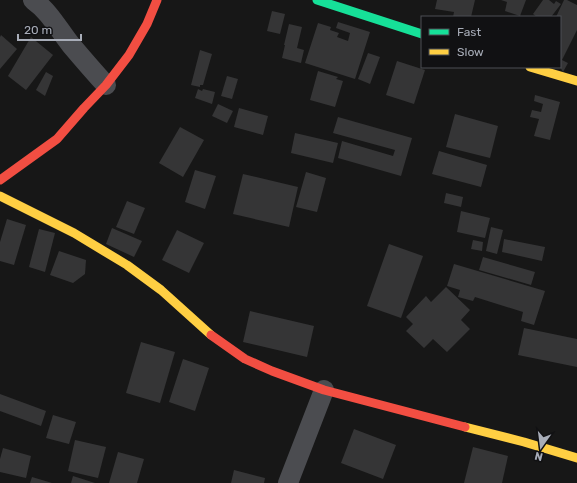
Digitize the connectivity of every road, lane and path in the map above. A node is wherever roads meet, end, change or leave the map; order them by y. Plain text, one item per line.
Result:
1 (32, 0) edge
2 (157, 0) edge
3 (317, 0) edge
4 (421, 34) edge
5 (533, 68) edge
6 (577, 81) edge
7 (106, 85) junction
8 (0, 180) edge
9 (0, 196) edge
10 (324, 390) junction
11 (577, 458) edge
12 (288, 483) edge

1 - 7 street
2 - 7 street
3 - 4 street
5 - 6 street
7 - 8 street
9 - 10 street
10 - 11 street
10 - 12 street

